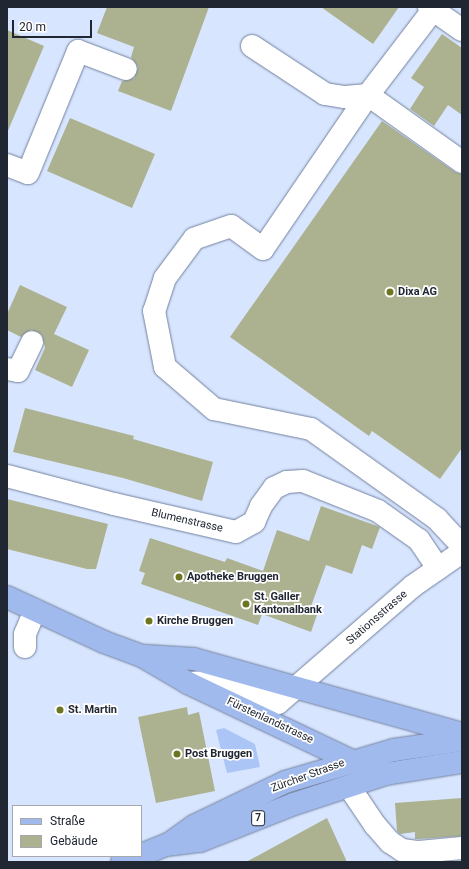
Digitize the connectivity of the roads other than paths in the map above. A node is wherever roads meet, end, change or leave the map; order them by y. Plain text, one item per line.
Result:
1 (431, 8) edge
2 (462, 30) edge
3 (252, 46) dead end
4 (126, 69) dead end
5 (368, 95) junction
6 (462, 162) edge
7 (7, 164) edge
8 (32, 342) dead end
9 (7, 369) edge
10 (7, 476) edge
11 (462, 546) edge
12 (462, 552) edge
13 (438, 568) junction
14 (7, 597) edge
15 (35, 610) junction
16 (21, 640) dead end
17 (142, 656) junction
18 (188, 683) junction
19 (296, 689) junction
20 (462, 734) edge
21 (462, 740) edge
22 (314, 741) junction
23 (352, 761) junction
24 (462, 762) edge
25 (312, 773) junction
26 (386, 774) junction
27 (350, 788) junction
28 (166, 845) junction
29 (462, 848) edge
30 (142, 855) edge
31 (135, 857) edge
32 (122, 862) edge

1 - 2 street
1 - 5 street
3 - 5 street
4 - 7 street
5 - 6 street
5 - 11 street
8 - 9 street
10 - 13 street, Blumenstrasse
12 - 13 street, Stationsstrasse
13 - 19 street, Stationsstrasse
14 - 15 main road, Fürstenlandstrasse
15 - 16 street
15 - 17 main road, Fürstenlandstrasse
17 - 18 main road, Fürstenlandstrasse
17 - 19 main road, Fürstenlandstrasse
18 - 19 street, Fürstenlandstrasse
18 - 22 main road, Fürstenlandstrasse
19 - 20 main road, Fürstenlandstrasse
21 - 23 main road, Zürcher Strasse / 7
22 - 23 main road, Fürstenlandstrasse
22 - 25 main road
23 - 25 main road, Zürcher Strasse / 7
23 - 26 main road, Fürstenlandstrasse
24 - 26 main road, Zürcher Strasse / 7
25 - 28 main road, Zürcher Strasse / 7
26 - 27 main road, Zürcher Strasse / 7
27 - 28 main road, Zürcher Strasse / 7
27 - 29 street
28 - 30 main road, Zürcher Strasse / 7
31 - 32 main road

